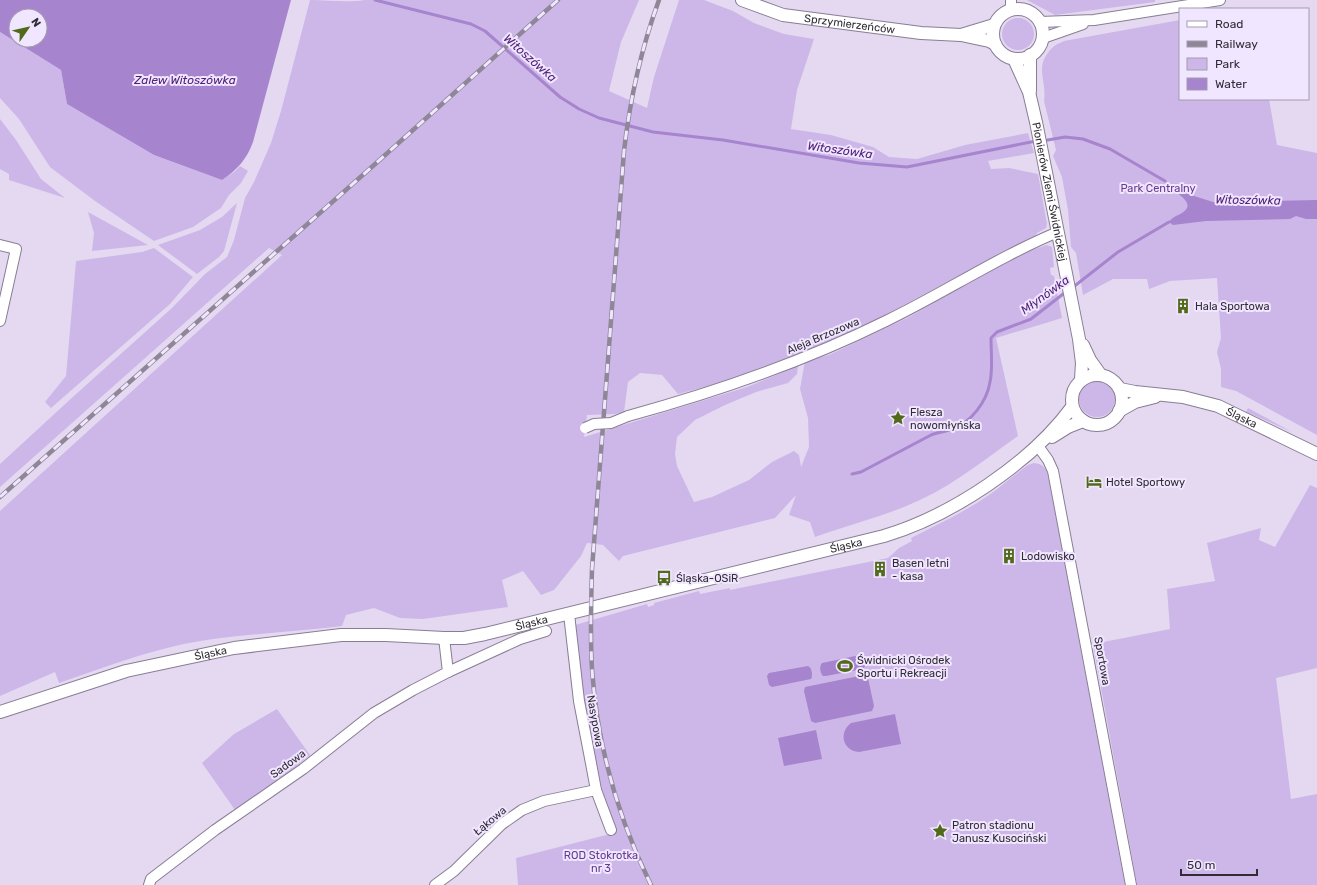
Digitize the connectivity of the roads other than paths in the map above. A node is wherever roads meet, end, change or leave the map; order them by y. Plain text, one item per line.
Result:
1 (742, 0) edge
2 (1220, 0) edge
3 (757, 3) edge
4 (1011, 5) edge
5 (1094, 20) junction
6 (1040, 22) junction
7 (994, 24) junction
8 (961, 35) junction
9 (1043, 38) junction
10 (995, 44) junction
11 (1030, 55) junction
12 (1014, 58) junction
13 (1029, 92) junction
14 (1058, 232) junction
15 (0, 245) edge
16 (0, 321) edge
17 (1079, 339) junction
18 (1100, 374) junction
19 (1082, 379) junction
20 (1120, 388) junction
21 (1161, 396) junction
22 (1072, 407) junction
23 (1119, 411) junction
24 (1083, 421) junction
25 (585, 428) dead end
26 (1038, 446) junction
27 (1317, 454) edge
28 (569, 614) junction
29 (546, 631) dead end
30 (444, 638) junction
31 (448, 672) junction
32 (0, 712) edge
33 (596, 790) junction
34 (611, 830) dead end
35 (149, 885) edge
36 (435, 885) edge
37 (1131, 885) edge

1 - 3 street, Sprzymierzeńców
2 - 5 street
3 - 8 street, Sprzymierzeńców
4 - 6 street
4 - 7 street
5 - 6 street
5 - 9 street
6 - 9 street
7 - 8 street, Sprzymierzeńców
7 - 10 street
8 - 10 street, Sprzymierzeńców
9 - 11 street
10 - 12 street
11 - 12 street
11 - 13 street, Pionierów Ziemi Świdnickiej
12 - 13 street, Pionierów Ziemi Świdnickiej
13 - 14 street, Pionierów Ziemi Świdnickiej
14 - 17 street, Pionierów Ziemi Świdnickiej
14 - 25 street, Aleja Brzozowa, bridge
15 - 16 street
17 - 18 street, Pionierów Ziemi Świdnickiej
17 - 19 street, Pionierów Ziemi Świdnickiej
18 - 19 street
18 - 20 street
19 - 22 street
20 - 21 street, Śląska
20 - 23 street
21 - 23 street, Śląska
21 - 27 street, Śląska
22 - 24 street
22 - 26 street, Śląska
23 - 24 street
24 - 26 street, Śląska
26 - 28 street, Śląska
26 - 37 street, Sportowa
28 - 30 street, Śląska
28 - 33 street, Nasypowa
29 - 31 street, Sadowa
30 - 31 street
30 - 32 street, Śląska
31 - 35 street, Sadowa
33 - 34 street, Nasypowa
33 - 36 street, Łąkowa

